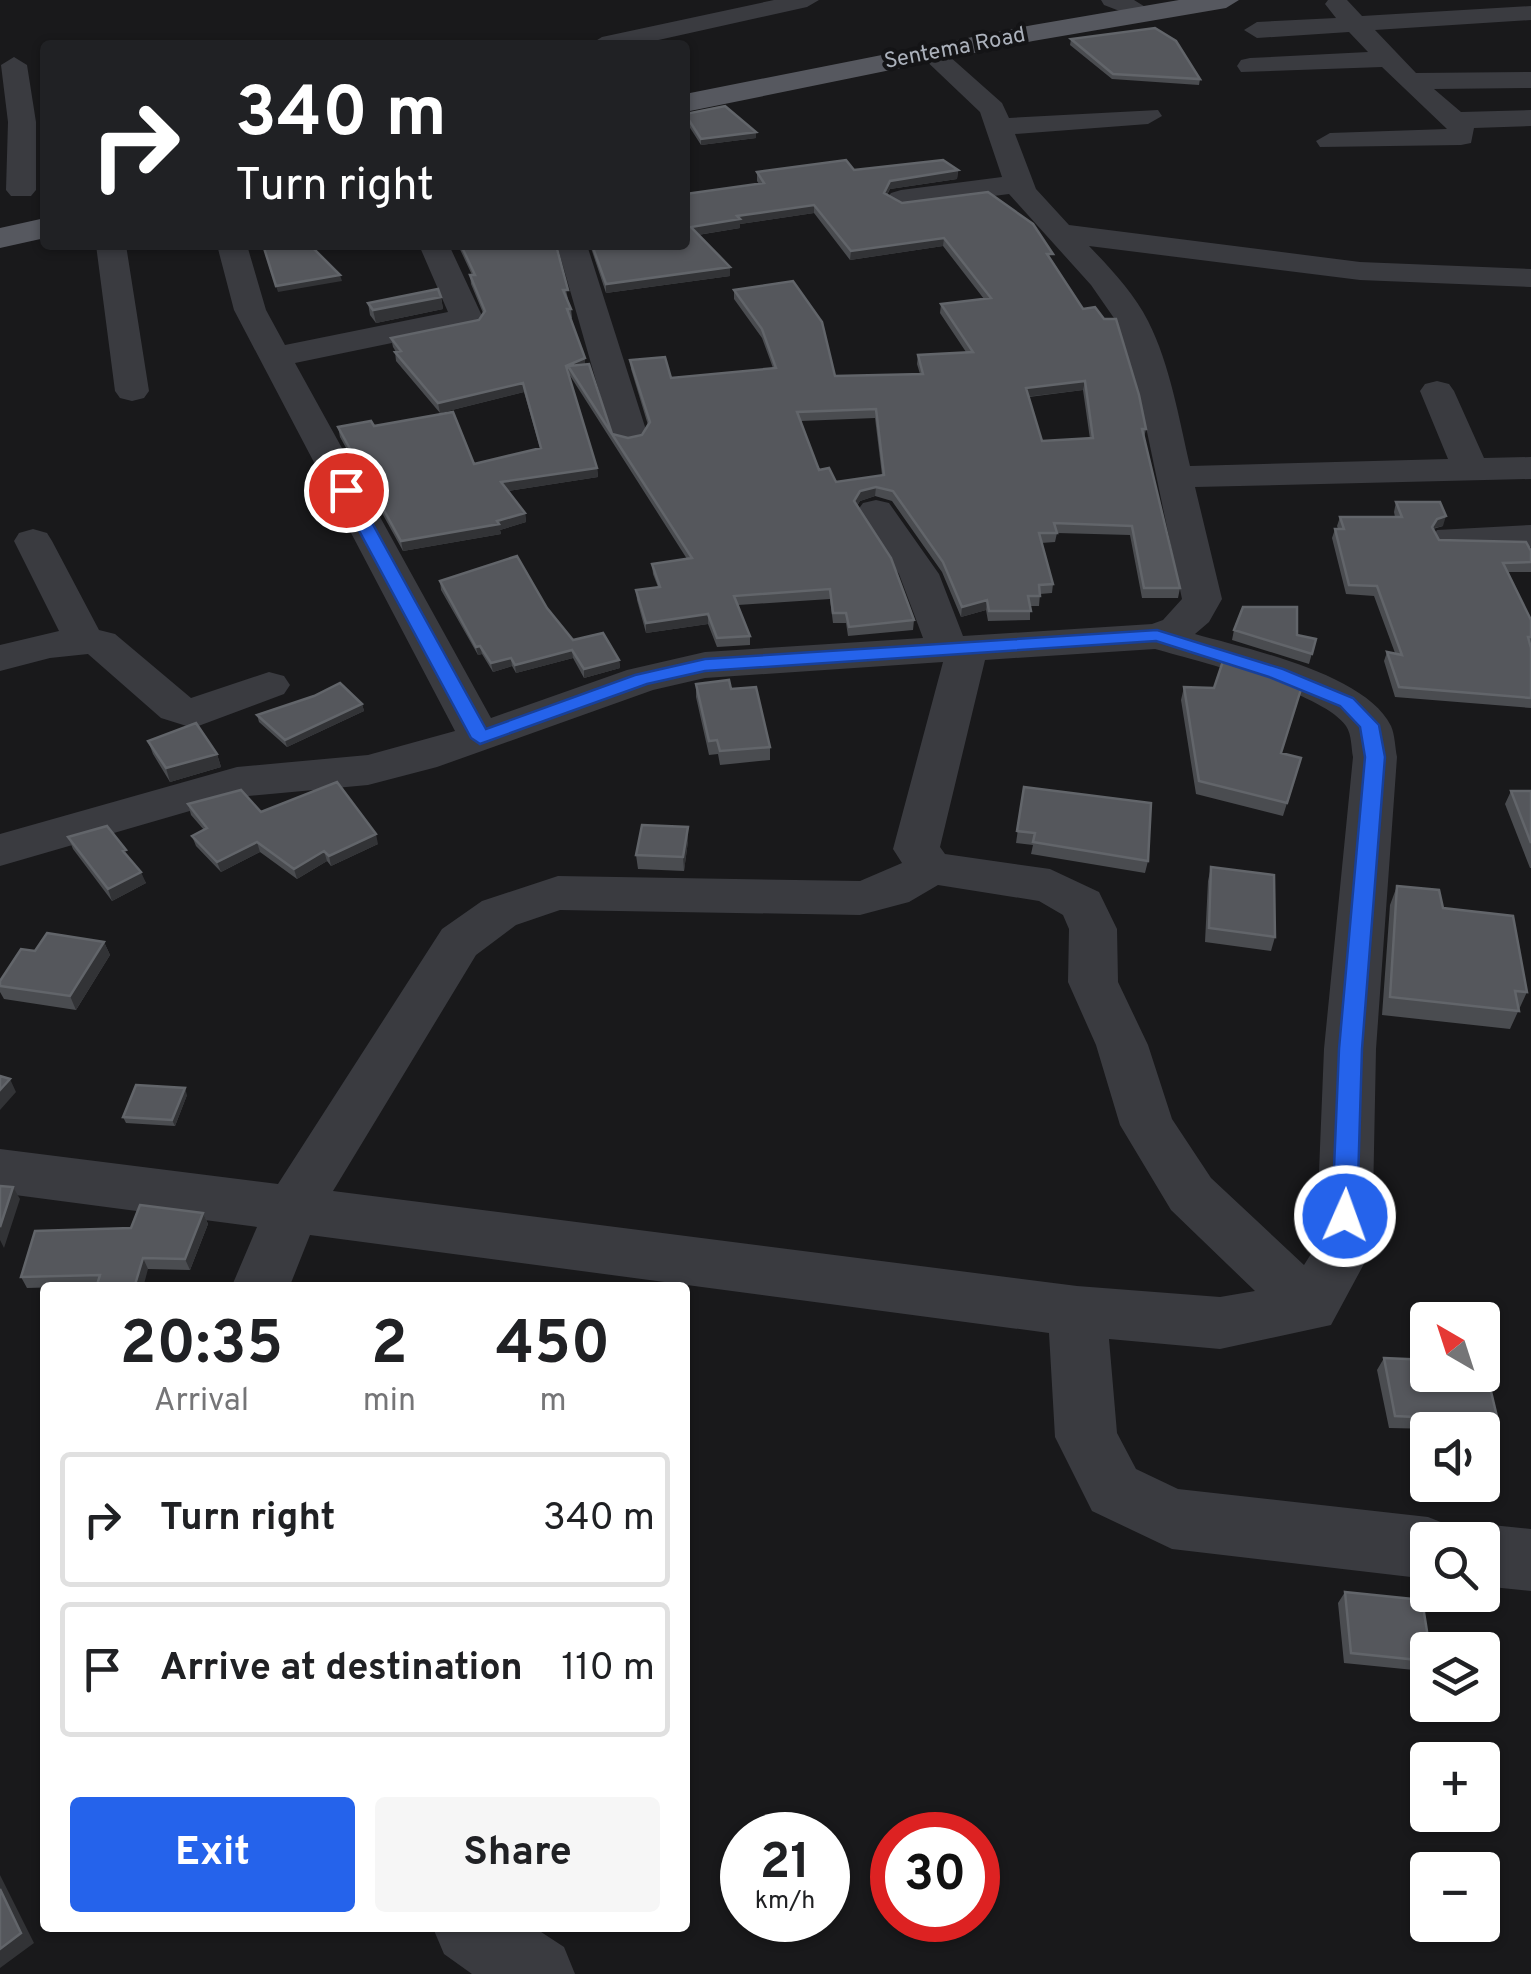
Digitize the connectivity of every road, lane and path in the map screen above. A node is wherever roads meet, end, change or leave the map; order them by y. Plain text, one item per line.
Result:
1 (807, 0) edge
2 (1113, 0) edge
3 (1226, 0) edge
4 (1333, 0) edge
5 (1143, 13) junction
6 (1531, 13) edge
7 (1353, 22) junction
8 (1256, 30) dead end
9 (625, 40) edge
10 (1414, 50) dead end
11 (931, 53) junction
12 (1383, 55) junction
13 (14, 65) dead end
14 (1250, 66) dead end
15 (1531, 80) edge
16 (1409, 81) junction
17 (690, 102) edge
18 (1148, 116) dead end
19 (1531, 118) edge
20 (1452, 120) junction
21 (998, 127) junction
22 (1330, 141) dead end
23 (1019, 184) junction
24 (22, 190) edge
25 (901, 198) edge
26 (40, 229) edge
27 (1059, 232) junction
28 (0, 238) edge
29 (113, 250) edge
30 (233, 250) edge
31 (436, 250) edge
32 (574, 250) edge
33 (1531, 278) edge
34 (274, 357) junction
35 (132, 391) dead end
36 (1437, 392) dead end
37 (629, 434) edge
38 (1531, 468) edge
39 (1471, 470) junction
40 (1175, 477) junction
41 (876, 511) dead end
42 (1531, 536) edge
43 (1451, 538) edge
44 (33, 542) dead end
45 (1157, 636) junction
46 (84, 640) junction
47 (958, 648) junction
48 (0, 658) edge
49 (269, 685) dead end
50 (480, 738) junction
51 (0, 850) edge
52 (931, 868) junction
53 (0, 1171) edge
54 (292, 1210) junction
55 (262, 1282) edge
56 (1310, 1307) junction
57 (1077, 1311) junction
58 (1410, 1546) edge
59 (1500, 1557) edge
60 (1531, 1560) edge
61 (476, 1932) edge
62 (536, 1974) edge

1 - 9 street
2 - 5 street
3 - 5 main road, Sentema Road
4 - 7 street
5 - 11 main road, Sentema Road
6 - 7 street
7 - 8 street
7 - 12 street
10 - 12 street
11 - 17 main road, Sentema Road
11 - 21 street
12 - 14 street
12 - 16 street
13 - 24 street
15 - 16 street
16 - 20 street
18 - 21 street
19 - 20 street
20 - 22 street
21 - 23 street
23 - 25 street
23 - 27 street
26 - 28 main road
27 - 33 street
27 - 40 street
29 - 35 street
30 - 34 street
31 - 34 street
32 - 37 street
34 - 50 street
36 - 39 street
38 - 39 street
39 - 40 street
40 - 45 street
41 - 47 street
42 - 43 street
44 - 46 street
45 - 47 street
45 - 56 street
46 - 48 street
46 - 49 street
47 - 50 street
47 - 52 street
50 - 51 street
52 - 54 street
52 - 56 street
53 - 54 street
54 - 55 street
54 - 57 street
56 - 57 street
57 - 58 street
59 - 60 street
61 - 62 street

